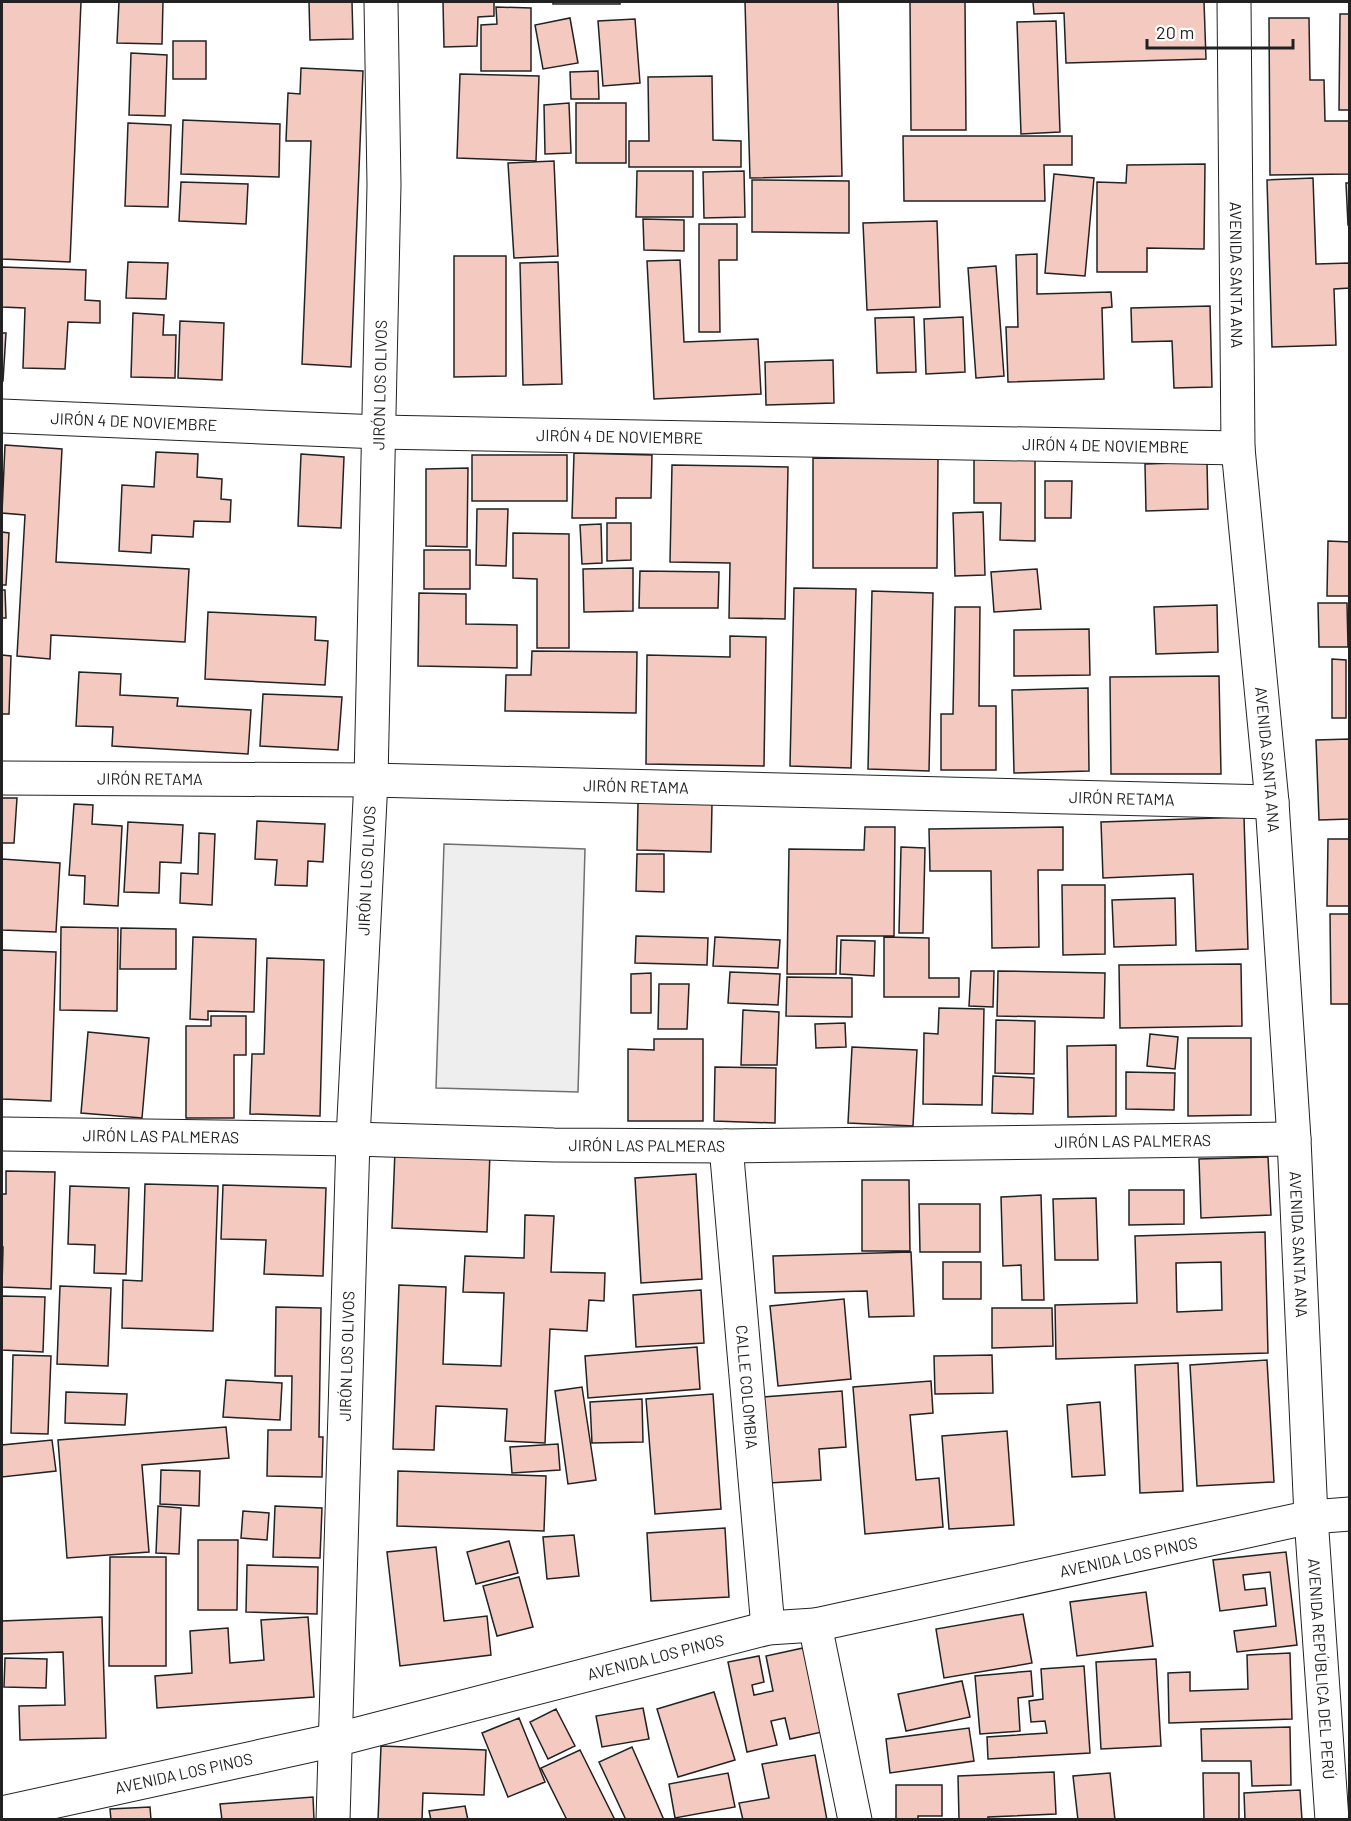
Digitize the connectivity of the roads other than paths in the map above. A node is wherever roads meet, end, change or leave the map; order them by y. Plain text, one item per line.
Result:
1 (381, 2) edge
2 (1234, 2) edge
3 (2, 417) edge
4 (379, 432) junction
5 (1238, 448) junction
6 (2, 777) edge
7 (371, 780) junction
8 (1272, 802) junction
9 (2, 1134) edge
10 (353, 1139) junction
11 (1294, 1139) junction
12 (726, 1146) junction
13 (1350, 1514) edge
14 (1311, 1517) junction
15 (815, 1625) junction
16 (768, 1628) junction
17 (335, 1740) junction
18 (2, 1813) edge
19 (333, 1820) edge
20 (855, 1820) edge
21 (1332, 1820) edge

1 - 4 street, JIRÓN LOS OLIVOS
2 - 5 street, AVENIDA SANTA ANA
3 - 4 street, JIRÓN 4 DE NOVIEMBRE
4 - 5 street, JIRÓN 4 DE NOVIEMBRE
4 - 7 street, JIRÓN LOS OLIVOS
5 - 8 street, AVENIDA SANTA ANA
6 - 7 street, JIRÓN RETAMA
7 - 8 street, JIRÓN RETAMA
7 - 10 street, JIRÓN LOS OLIVOS
8 - 11 street, AVENIDA SANTA ANA
9 - 10 street, JIRÓN LAS PALMERAS
10 - 12 street, JIRÓN LAS PALMERAS
10 - 17 street, JIRÓN LOS OLIVOS
11 - 12 street, JIRÓN LAS PALMERAS
11 - 14 street, AVENIDA SANTA ANA
12 - 16 street, CALLE COLOMBIA
13 - 14 street, AVENIDA LOS PINOS
14 - 15 street, AVENIDA LOS PINOS
14 - 21 street, AVENIDA REPÚBLICA DEL PERÚ
15 - 16 street, AVENIDA LOS PINOS
15 - 20 street
16 - 17 street, AVENIDA LOS PINOS
17 - 18 street, AVENIDA LOS PINOS
17 - 19 street, JIRÓN LOS OLIVOS

